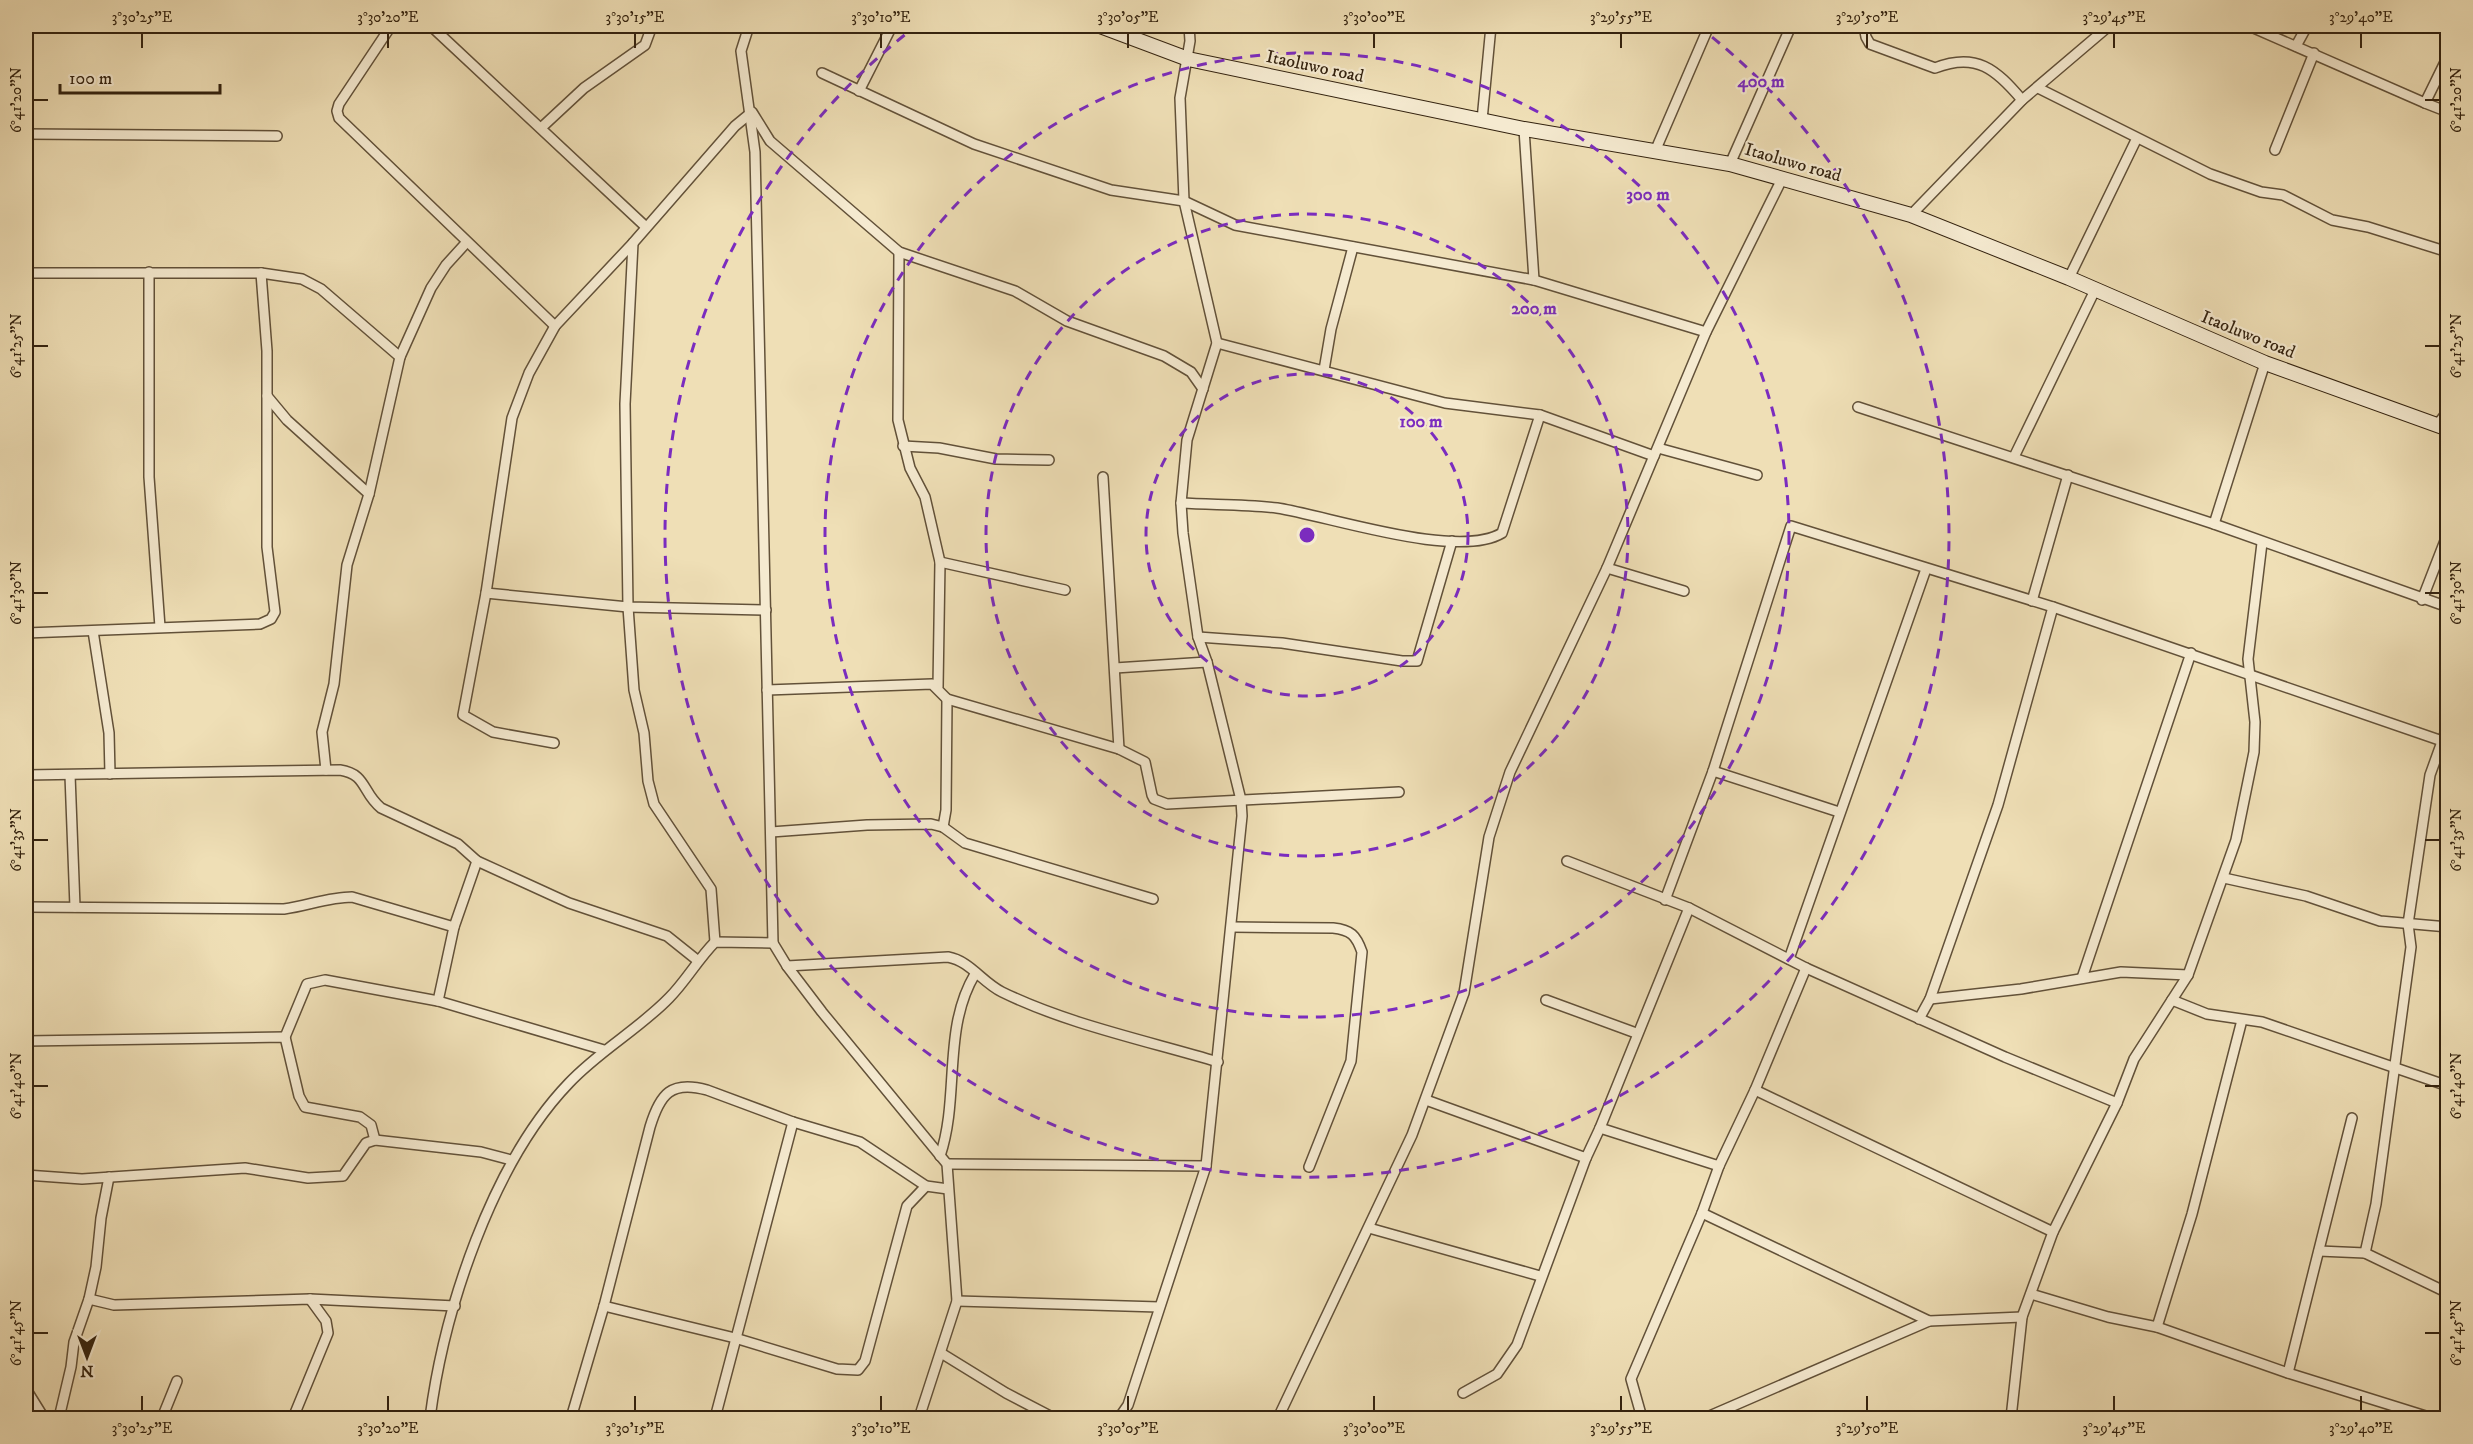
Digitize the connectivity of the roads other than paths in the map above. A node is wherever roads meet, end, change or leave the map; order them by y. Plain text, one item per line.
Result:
1 (391, 26) edge
2 (431, 26) edge
3 (652, 26) edge
4 (749, 26) edge
5 (892, 26) edge
6 (1100, 26) edge
7 (1188, 26) edge
8 (1709, 26) edge
9 (1791, 26) edge
10 (1864, 26) edge
11 (2109, 26) edge
12 (2249, 26) edge
13 (2307, 26) edge
14 (1488, 27) edge
15 (2296, 46) junction
16 (2314, 53) junction
17 (2448, 57) edge
18 (1188, 59) junction
19 (822, 73) dead end
20 (2038, 88) junction
21 (859, 91) junction
22 (2022, 100) junction
23 (2425, 103) junction
24 (752, 112) junction
25 (2448, 112) edge
26 (1482, 120) junction
27 (541, 128) junction
28 (1524, 129) junction
29 (26, 135) edge
30 (277, 136) dead end
31 (2136, 140) junction
32 (1656, 149) junction
33 (2275, 150) dead end
34 (1730, 164) junction
35 (1782, 179) junction
36 (1184, 201) junction
37 (1911, 215) junction
38 (646, 227) junction
39 (466, 243) junction
40 (633, 243) junction
41 (1353, 247) junction
42 (899, 252) junction
43 (2448, 252) edge
44 (148, 272) junction
45 (26, 273) edge
46 (261, 273) junction
47 (2069, 278) junction
48 (1534, 280) junction
49 (2095, 290) junction
50 (555, 326) junction
51 (1706, 332) junction
52 (1217, 343) junction
53 (400, 357) junction
54 (2265, 363) junction
55 (1324, 370) junction
56 (1203, 389) junction
57 (267, 396) junction
58 (1858, 407) dead end
59 (2448, 411) edge
60 (1540, 415) junction
61 (2442, 427) edge
62 (903, 446) junction
63 (1656, 452) junction
64 (2014, 457) junction
65 (1049, 460) dead end
66 (2068, 475) junction
67 (1757, 476) dead end
68 (1103, 477) dead end
69 (369, 494) junction
70 (1181, 503) junction
71 (2214, 524) junction
72 (2448, 533) edge
73 (1452, 541) junction
74 (2262, 543) junction
75 (940, 562) junction
76 (1607, 568) junction
77 (1926, 569) junction
78 (1065, 590) dead end
79 (1684, 591) dead end
80 (486, 593) junction
81 (2422, 600) junction
82 (2032, 601) junction
83 (628, 607) junction
84 (2053, 607) junction
85 (2448, 607) edge
86 (766, 610) junction
87 (160, 627) junction
88 (93, 631) junction
89 (26, 633) edge
90 (1198, 637) junction
91 (2191, 653) junction
92 (1208, 662) junction
93 (1116, 668) junction
94 (2249, 673) junction
95 (938, 687) junction
96 (767, 690) junction
97 (947, 699) junction
98 (2448, 725) edge
99 (2445, 742) edge
100 (554, 743) dead end
101 (1119, 749) junction
102 (326, 770) junction
103 (1713, 771) junction
104 (110, 774) junction
105 (26, 775) edge
106 (70, 775) junction
107 (1399, 792) dead end
108 (1241, 800) junction
109 (1839, 812) junction
110 (943, 827) junction
111 (771, 832) junction
112 (477, 861) junction
113 (1567, 861) dead end
114 (2224, 878) junction
115 (1153, 899) dead end
116 (1665, 900) junction
117 (26, 907) edge
118 (75, 907) junction
119 (1689, 908) junction
120 (2408, 924) junction
121 (454, 927) junction
122 (1232, 927) junction
123 (2448, 927) edge
124 (715, 942) junction
125 (773, 943) junction
126 (1789, 959) junction
127 (697, 960) junction
128 (787, 966) junction
129 (1806, 968) junction
130 (975, 974) junction
131 (2188, 975) junction
132 (2082, 978) junction
133 (1930, 999) junction
134 (1546, 1000) dead end
135 (2172, 1000) junction
136 (438, 1001) junction
137 (1919, 1019) junction
138 (2242, 1020) junction
139 (1636, 1033) junction
140 (285, 1037) junction
141 (26, 1041) edge
142 (604, 1050) junction
143 (1218, 1062) junction
144 (2394, 1067) junction
145 (2448, 1086) edge
146 (1755, 1090) junction
147 (1426, 1100) junction
148 (2117, 1103) junction
149 (2352, 1118) dead end
150 (793, 1122) junction
151 (1600, 1128) junction
152 (375, 1140) junction
153 (940, 1156) junction
154 (1586, 1158) junction
155 (511, 1161) junction
156 (947, 1164) junction
157 (1206, 1166) junction
158 (1719, 1166) junction
159 (1309, 1167) dead end
160 (26, 1175) edge
161 (109, 1177) junction
162 (926, 1186) junction
163 (948, 1189) junction
164 (1702, 1213) junction
165 (1369, 1228) junction
166 (2053, 1232) junction
167 (2319, 1251) junction
168 (2365, 1253) junction
169 (1540, 1276) junction
170 (2448, 1293) edge
171 (2031, 1294) junction
172 (89, 1299) junction
173 (310, 1299) junction
174 (957, 1301) junction
175 (455, 1306) junction
176 (604, 1306) junction
177 (1159, 1307) junction
178 (2022, 1317) junction
179 (1929, 1321) junction
180 (2157, 1327) junction
181 (735, 1338) junction
182 (941, 1353) junction
183 (2288, 1373) junction
184 (177, 1381) dead end
185 (26, 1389) edge
186 (1463, 1393) dead end
187 (44, 1419) edge
188 (59, 1419) edge
189 (162, 1419) edge
190 (293, 1419) edge
191 (430, 1419) edge
192 (571, 1419) edge
193 (715, 1419) edge
194 (919, 1419) edge
195 (1054, 1419) edge
196 (1119, 1419) edge
197 (1278, 1419) edge
198 (1641, 1419) edge
199 (1705, 1419) edge
200 (2010, 1419) edge
201 (2432, 1419) edge

1 - 39 street
2 - 27 street
3 - 27 street
4 - 24 street
5 - 21 street
6 - 18 street, Itaoluwo road
7 - 18 street
8 - 32 street
9 - 34 street
10 - 22 street
11 - 20 street
12 - 15 street
13 - 15 street
14 - 26 street
15 - 16 street
16 - 23 street
16 - 33 street
17 - 23 street
18 - 26 street, Itaoluwo road
18 - 36 street
19 - 21 street
20 - 22 street
20 - 31 street
21 - 36 street
22 - 37 street
23 - 25 street
24 - 38 street
24 - 42 street
24 - 86 street
26 - 28 street, Itaoluwo road
27 - 38 street
28 - 32 street, Itaoluwo road
28 - 48 street
29 - 30 street
31 - 43 street
31 - 47 street
32 - 34 street, Itaoluwo road
34 - 35 street, Itaoluwo road
35 - 37 street, Itaoluwo road
35 - 51 street
36 - 41 street
36 - 52 street
37 - 47 street, Itaoluwo road
38 - 40 street
39 - 50 street
39 - 53 street
40 - 50 street
40 - 83 street
41 - 48 street
41 - 55 street
42 - 56 street
42 - 62 street
44 - 45 street
44 - 46 street
44 - 87 street
46 - 53 street
46 - 57 street
47 - 49 street, Itaoluwo road
48 - 51 street
49 - 54 street, Itaoluwo road
49 - 64 street
50 - 80 street
51 - 63 street
52 - 55 street
52 - 56 street
53 - 69 street
54 - 61 street, Itaoluwo road
54 - 71 street
55 - 60 street
56 - 70 street
57 - 69 street
57 - 87 street
58 - 64 street
59 - 61 street
60 - 63 street
60 - 73 street
62 - 65 street
62 - 75 street
63 - 67 street
63 - 76 street
64 - 66 street
66 - 71 street
66 - 82 street
68 - 93 street
69 - 102 street
70 - 73 street
70 - 90 street
71 - 74 street
72 - 81 street
73 - 90 street
74 - 81 street
74 - 94 street
75 - 78 street
75 - 95 street
76 - 79 street
76 - 147 street
77 - 82 street
77 - 103 street
77 - 109 street
80 - 83 street
80 - 100 street
81 - 85 street
82 - 84 street
83 - 86 street
83 - 124 street
84 - 91 street
84 - 133 street
86 - 96 street
87 - 88 street
88 - 89 street
88 - 104 street
90 - 92 street
91 - 94 street
91 - 132 street
92 - 93 street
92 - 108 street
93 - 101 street
94 - 99 street
94 - 114 street
95 - 96 street
95 - 97 street
96 - 111 street
97 - 101 street
97 - 110 street
98 - 99 street
99 - 120 street
101 - 108 street
102 - 104 street
102 - 112 street
103 - 109 street
103 - 116 street
104 - 106 street
105 - 106 street
106 - 118 street
107 - 108 street
108 - 122 street
109 - 126 street
110 - 111 street
110 - 115 street
111 - 125 street
112 - 121 street
112 - 127 street
113 - 116 street
114 - 120 street
114 - 131 street
116 - 119 street
117 - 118 street
118 - 121 street
119 - 126 street
119 - 139 street
120 - 123 street
120 - 144 street
121 - 136 street
122 - 143 street
122 - 159 street
124 - 125 street
124 - 127 street
125 - 128 street
126 - 129 street
127 - 142 street
128 - 130 street
128 - 153 street
129 - 137 street
129 - 146 street
130 - 143 street
130 - 153 street
131 - 132 street
131 - 135 street
132 - 133 street
133 - 137 street
134 - 139 street
135 - 138 street
135 - 148 street
136 - 140 street
136 - 142 street
137 - 148 street
138 - 144 street
138 - 180 street
139 - 151 street
140 - 141 street
140 - 152 street
142 - 155 street
143 - 157 street
144 - 145 street
144 - 168 street
146 - 158 street
146 - 166 street
147 - 154 street
147 - 165 street
148 - 166 street
149 - 167 street
150 - 162 street
150 - 176 street
150 - 181 street
151 - 154 street
151 - 158 street
152 - 155 street
152 - 161 street
153 - 156 street
154 - 169 street
155 - 175 street
156 - 157 street
156 - 163 street
157 - 177 street
158 - 164 street
160 - 161 street
161 - 172 street
162 - 163 street
162 - 181 street
163 - 174 street
164 - 179 street
164 - 198 street
165 - 169 street
165 - 197 street
166 - 171 street
167 - 168 street
167 - 183 street
168 - 170 street
169 - 186 street
171 - 178 street
171 - 180 street
172 - 173 street
172 - 188 street
173 - 175 street
173 - 190 street
174 - 177 street
174 - 182 street
175 - 191 street
176 - 181 street
176 - 192 street
177 - 196 street
178 - 179 street
178 - 200 street
179 - 199 street
180 - 183 street
181 - 193 street
182 - 194 street
182 - 195 street
183 - 201 street
184 - 189 street
185 - 187 street

